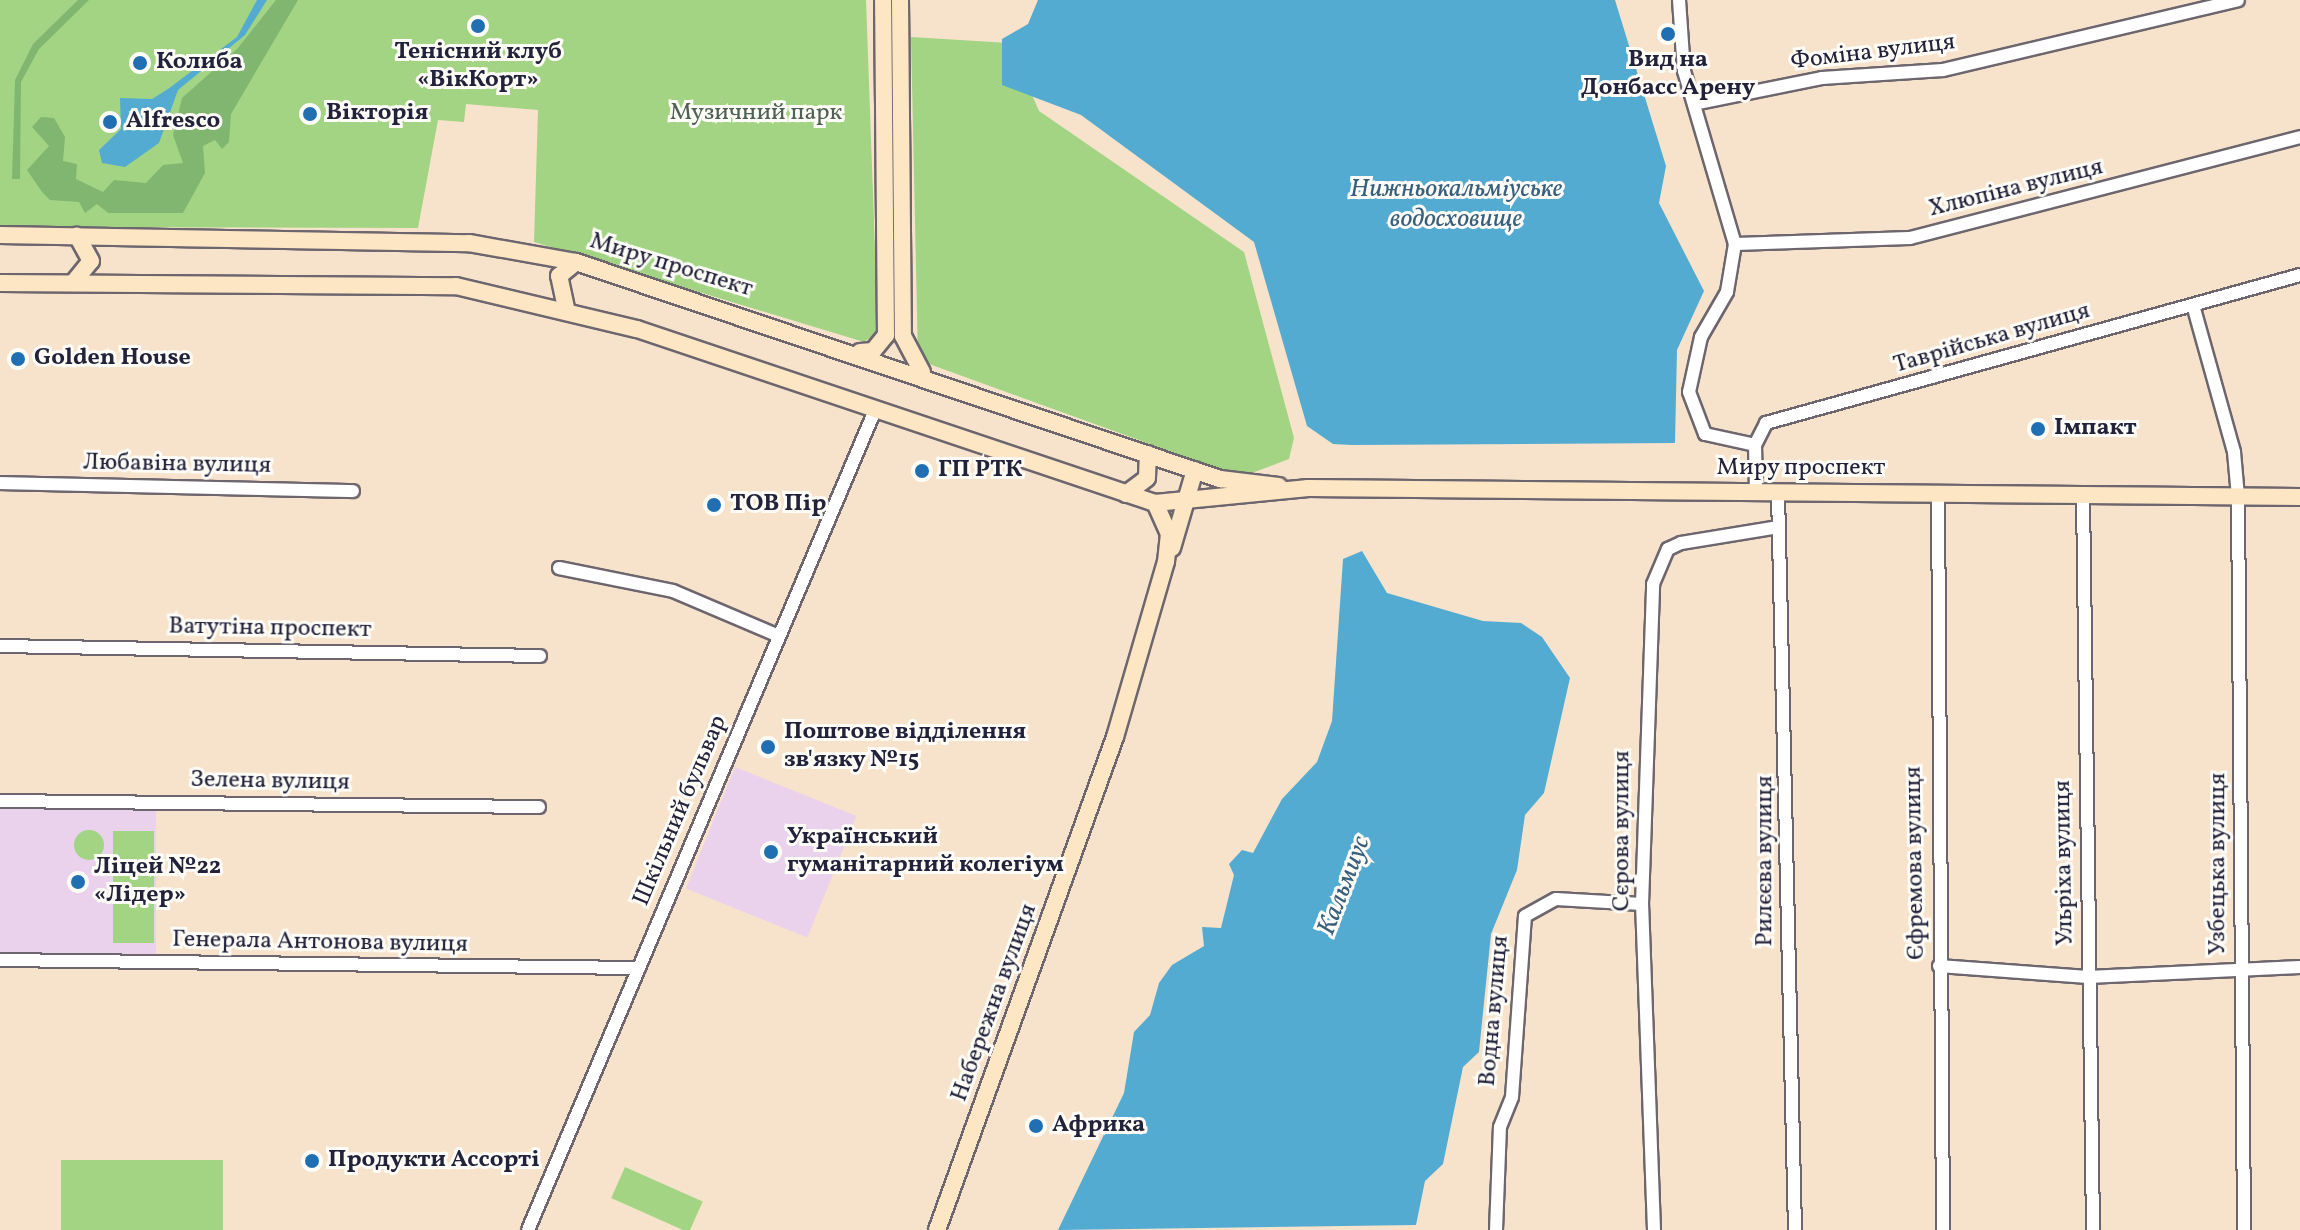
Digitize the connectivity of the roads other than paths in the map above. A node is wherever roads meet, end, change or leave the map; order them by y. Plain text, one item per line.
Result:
1 (1680, 0) edge
2 (2238, 0) edge
3 (892, 5) edge
4 (1698, 103) junction
5 (2300, 137) edge
6 (894, 174) junction
7 (0, 235) edge
8 (77, 236) junction
9 (1735, 244) junction
10 (576, 262) junction
11 (2300, 275) edge
12 (0, 283) edge
13 (73, 283) junction
14 (2193, 305) junction
15 (566, 308) junction
16 (859, 352) junction
17 (923, 373) junction
18 (875, 410) junction
19 (1755, 445) junction
20 (1148, 454) junction
21 (1195, 470) junction
22 (0, 483) edge
23 (1304, 488) junction
24 (353, 491) dead end
25 (1756, 492) junction
26 (1778, 493) junction
27 (1126, 494) junction
28 (1938, 494) junction
29 (2083, 495) junction
30 (2238, 497) junction
31 (2300, 497) edge
32 (1223, 500) junction
33 (1155, 503) junction
34 (1190, 503) junction
35 (1779, 527) junction
36 (1179, 532) junction
37 (1166, 562) junction
38 (559, 568) dead end
39 (779, 636) junction
40 (0, 646) edge
41 (540, 656) dead end
42 (0, 801) edge
43 (539, 807) dead end
44 (1642, 904) junction
45 (0, 960) edge
46 (1939, 966) junction
47 (2300, 967) edge
48 (639, 968) junction
49 (2242, 971) junction
50 (2088, 977) junction
51 (528, 1230) edge
52 (937, 1230) edge
53 (1496, 1230) edge
54 (1654, 1230) edge
55 (1795, 1230) edge
56 (1943, 1230) edge
57 (2093, 1230) edge
58 (2244, 1230) edge

1 - 4 street
2 - 4 street, Фоміна вулиця
3 - 6 main road
4 - 9 street
5 - 9 street, Хлюпіна вулиця
6 - 16 main road
6 - 17 main road
7 - 8 main road, Миру проспект
8 - 10 main road, Миру проспект
8 - 13 main road
9 - 19 street
10 - 15 main road
10 - 16 main road, Миру проспект
11 - 14 street, Таврійська вулиця
12 - 13 main road, Миру проспект
13 - 15 main road, Миру проспект
14 - 19 street, Таврійська вулиця
14 - 30 street, Узбецька вулиця
15 - 18 main road, Миру проспект
16 - 17 main road, Миру проспект
17 - 20 main road, Миру проспект
18 - 27 main road, Миру проспект
18 - 39 street, Шкільний бульвар
19 - 25 street
20 - 21 main road, Миру проспект
20 - 27 main road
21 - 23 main road, Миру проспект
21 - 34 main road
22 - 24 street, Любавіна вулиця
23 - 25 main road, Миру проспект
23 - 32 main road, Миру проспект
25 - 26 main road, Миру проспект
26 - 28 main road, Миру проспект
26 - 35 street, Рилєєва вулиця
27 - 33 main road, Миру проспект
28 - 29 main road, Миру проспект
28 - 46 street, Єфремова вулиця
29 - 30 main road, Миру проспект
29 - 50 street, Ульріха вулиця
30 - 31 main road, Миру проспект
30 - 49 street, Узбецька вулиця
32 - 34 main road, Миру проспект
32 - 36 main road
33 - 34 main road, Миру проспект
33 - 37 main road
34 - 36 main road
35 - 44 street, Сєрова вулиця
35 - 55 street, Рилєєва вулиця
36 - 37 main road
37 - 52 main road, Набережна вулиця
38 - 39 street
39 - 48 street, Шкільний бульвар
40 - 41 street, Ватутіна проспект
42 - 43 street, Зелена вулиця
44 - 53 street, Водна вулиця
44 - 54 street, Сєрова вулиця
45 - 48 street, Генерала Антонова вулиця
46 - 50 street
46 - 56 street, Єфремова вулиця
47 - 49 street
48 - 51 street, Шкільний бульвар
49 - 50 street
49 - 58 street, Узбецька вулиця
50 - 57 street, Ульріха вулиця

